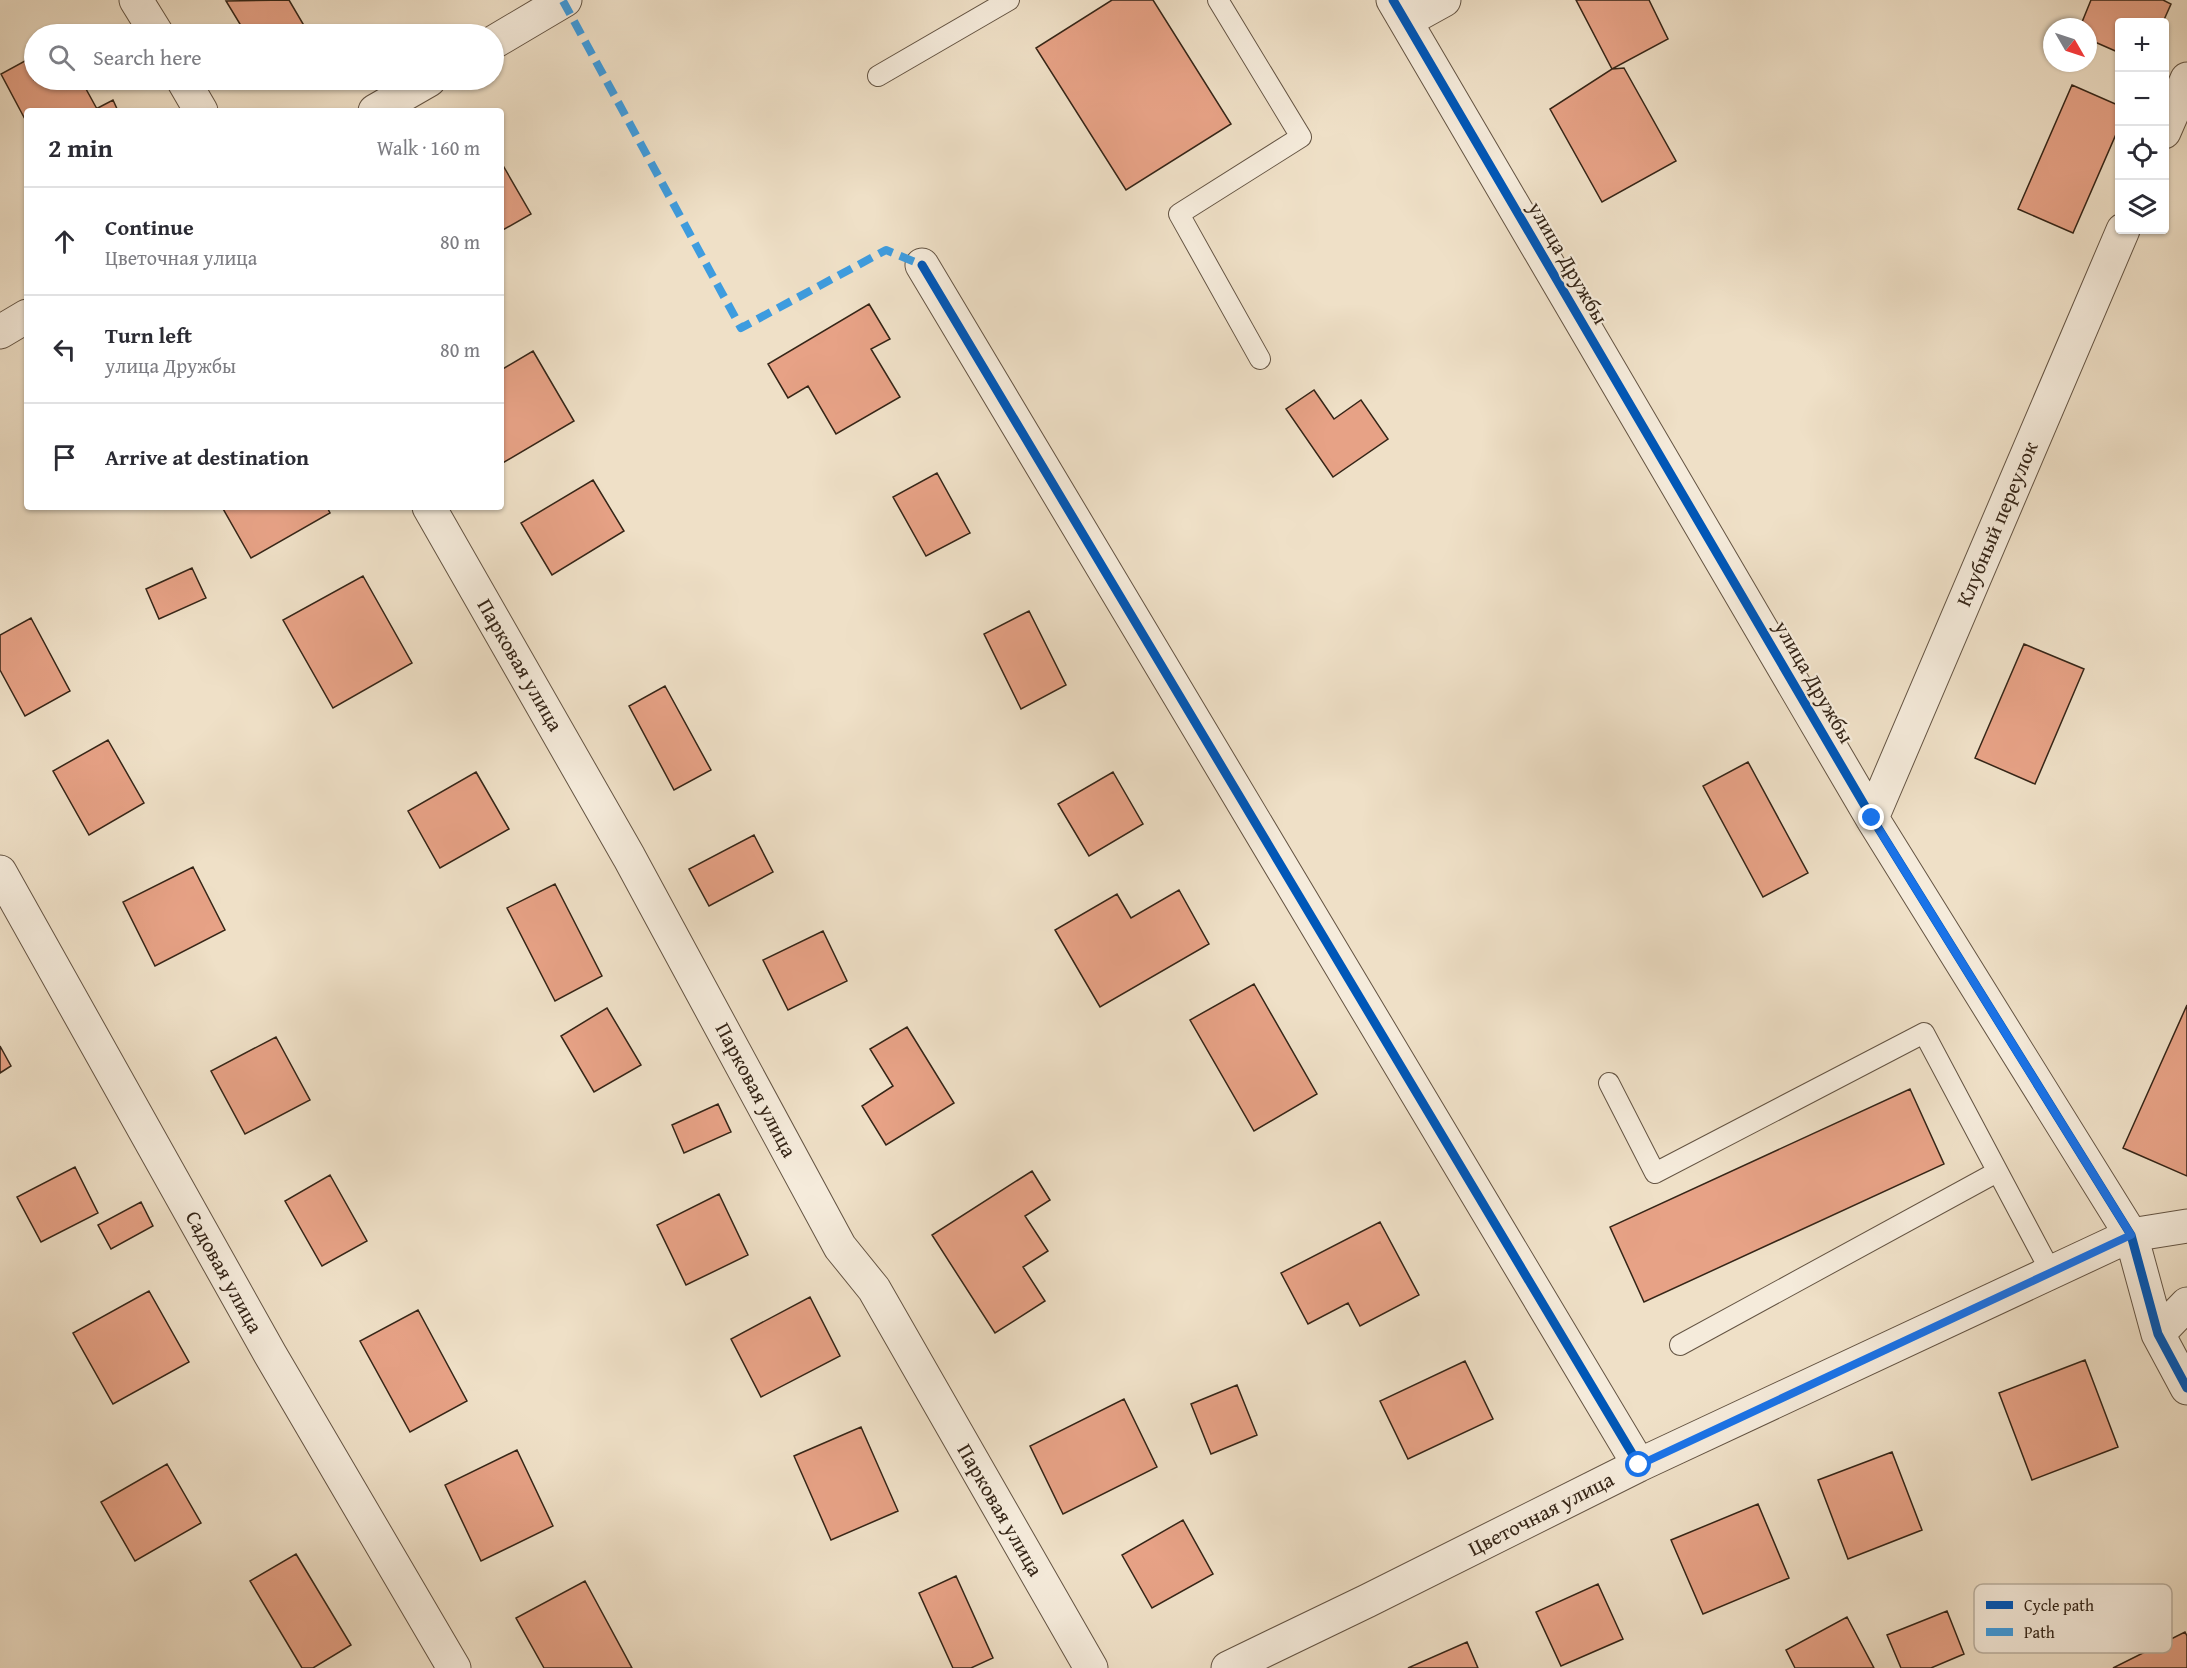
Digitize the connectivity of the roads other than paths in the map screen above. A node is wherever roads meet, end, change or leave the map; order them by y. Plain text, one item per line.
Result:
1 (136, 0) edge
2 (565, 0) edge
3 (1009, 0) edge
4 (1218, 0) edge
5 (1444, 0) edge
6 (1400, 10) edge
7 (151, 24) edge
8 (504, 36) edge
9 (878, 76) dead end
10 (2187, 79) edge
11 (189, 90) edge
12 (412, 90) edge
13 (199, 108) edge
14 (380, 108) edge
15 (2167, 126) edge
16 (2121, 234) edge
17 (922, 265) dead end
18 (24, 318) edge
19 (0, 332) edge
20 (1260, 359) dead end
21 (431, 510) edge
22 (1872, 818) junction
23 (0, 872) edge
24 (1609, 1083) dead end
25 (1997, 1172) junction
26 (2187, 1226) edge
27 (2131, 1235) junction
28 (2050, 1272) junction
29 (2187, 1304) edge
30 (2158, 1334) junction
31 (1680, 1345) dead end
32 (2187, 1388) edge
33 (1639, 1465) junction
34 (453, 1668) edge
35 (1091, 1668) edge
36 (1228, 1668) edge

1 - 7 street
2 - 8 street
3 - 9 lane
4 - 20 lane
5 - 6 street
6 - 22 street, улица Дружбы
10 - 15 street
11 - 13 street
12 - 14 street
16 - 22 street, Клубный переулок
17 - 33 street
18 - 19 street
21 - 35 street, Парковая улица
22 - 27 street, улица Дружбы
23 - 34 street, Садовая улица
24 - 25 lane
25 - 28 lane
25 - 31 lane
26 - 27 street, Цветочная улица
27 - 28 street, Цветочная улица
27 - 30 street, улица Дружбы
28 - 33 street, Цветочная улица
29 - 30 street
30 - 32 street, улица Дружбы
33 - 36 street, Цветочная улица

